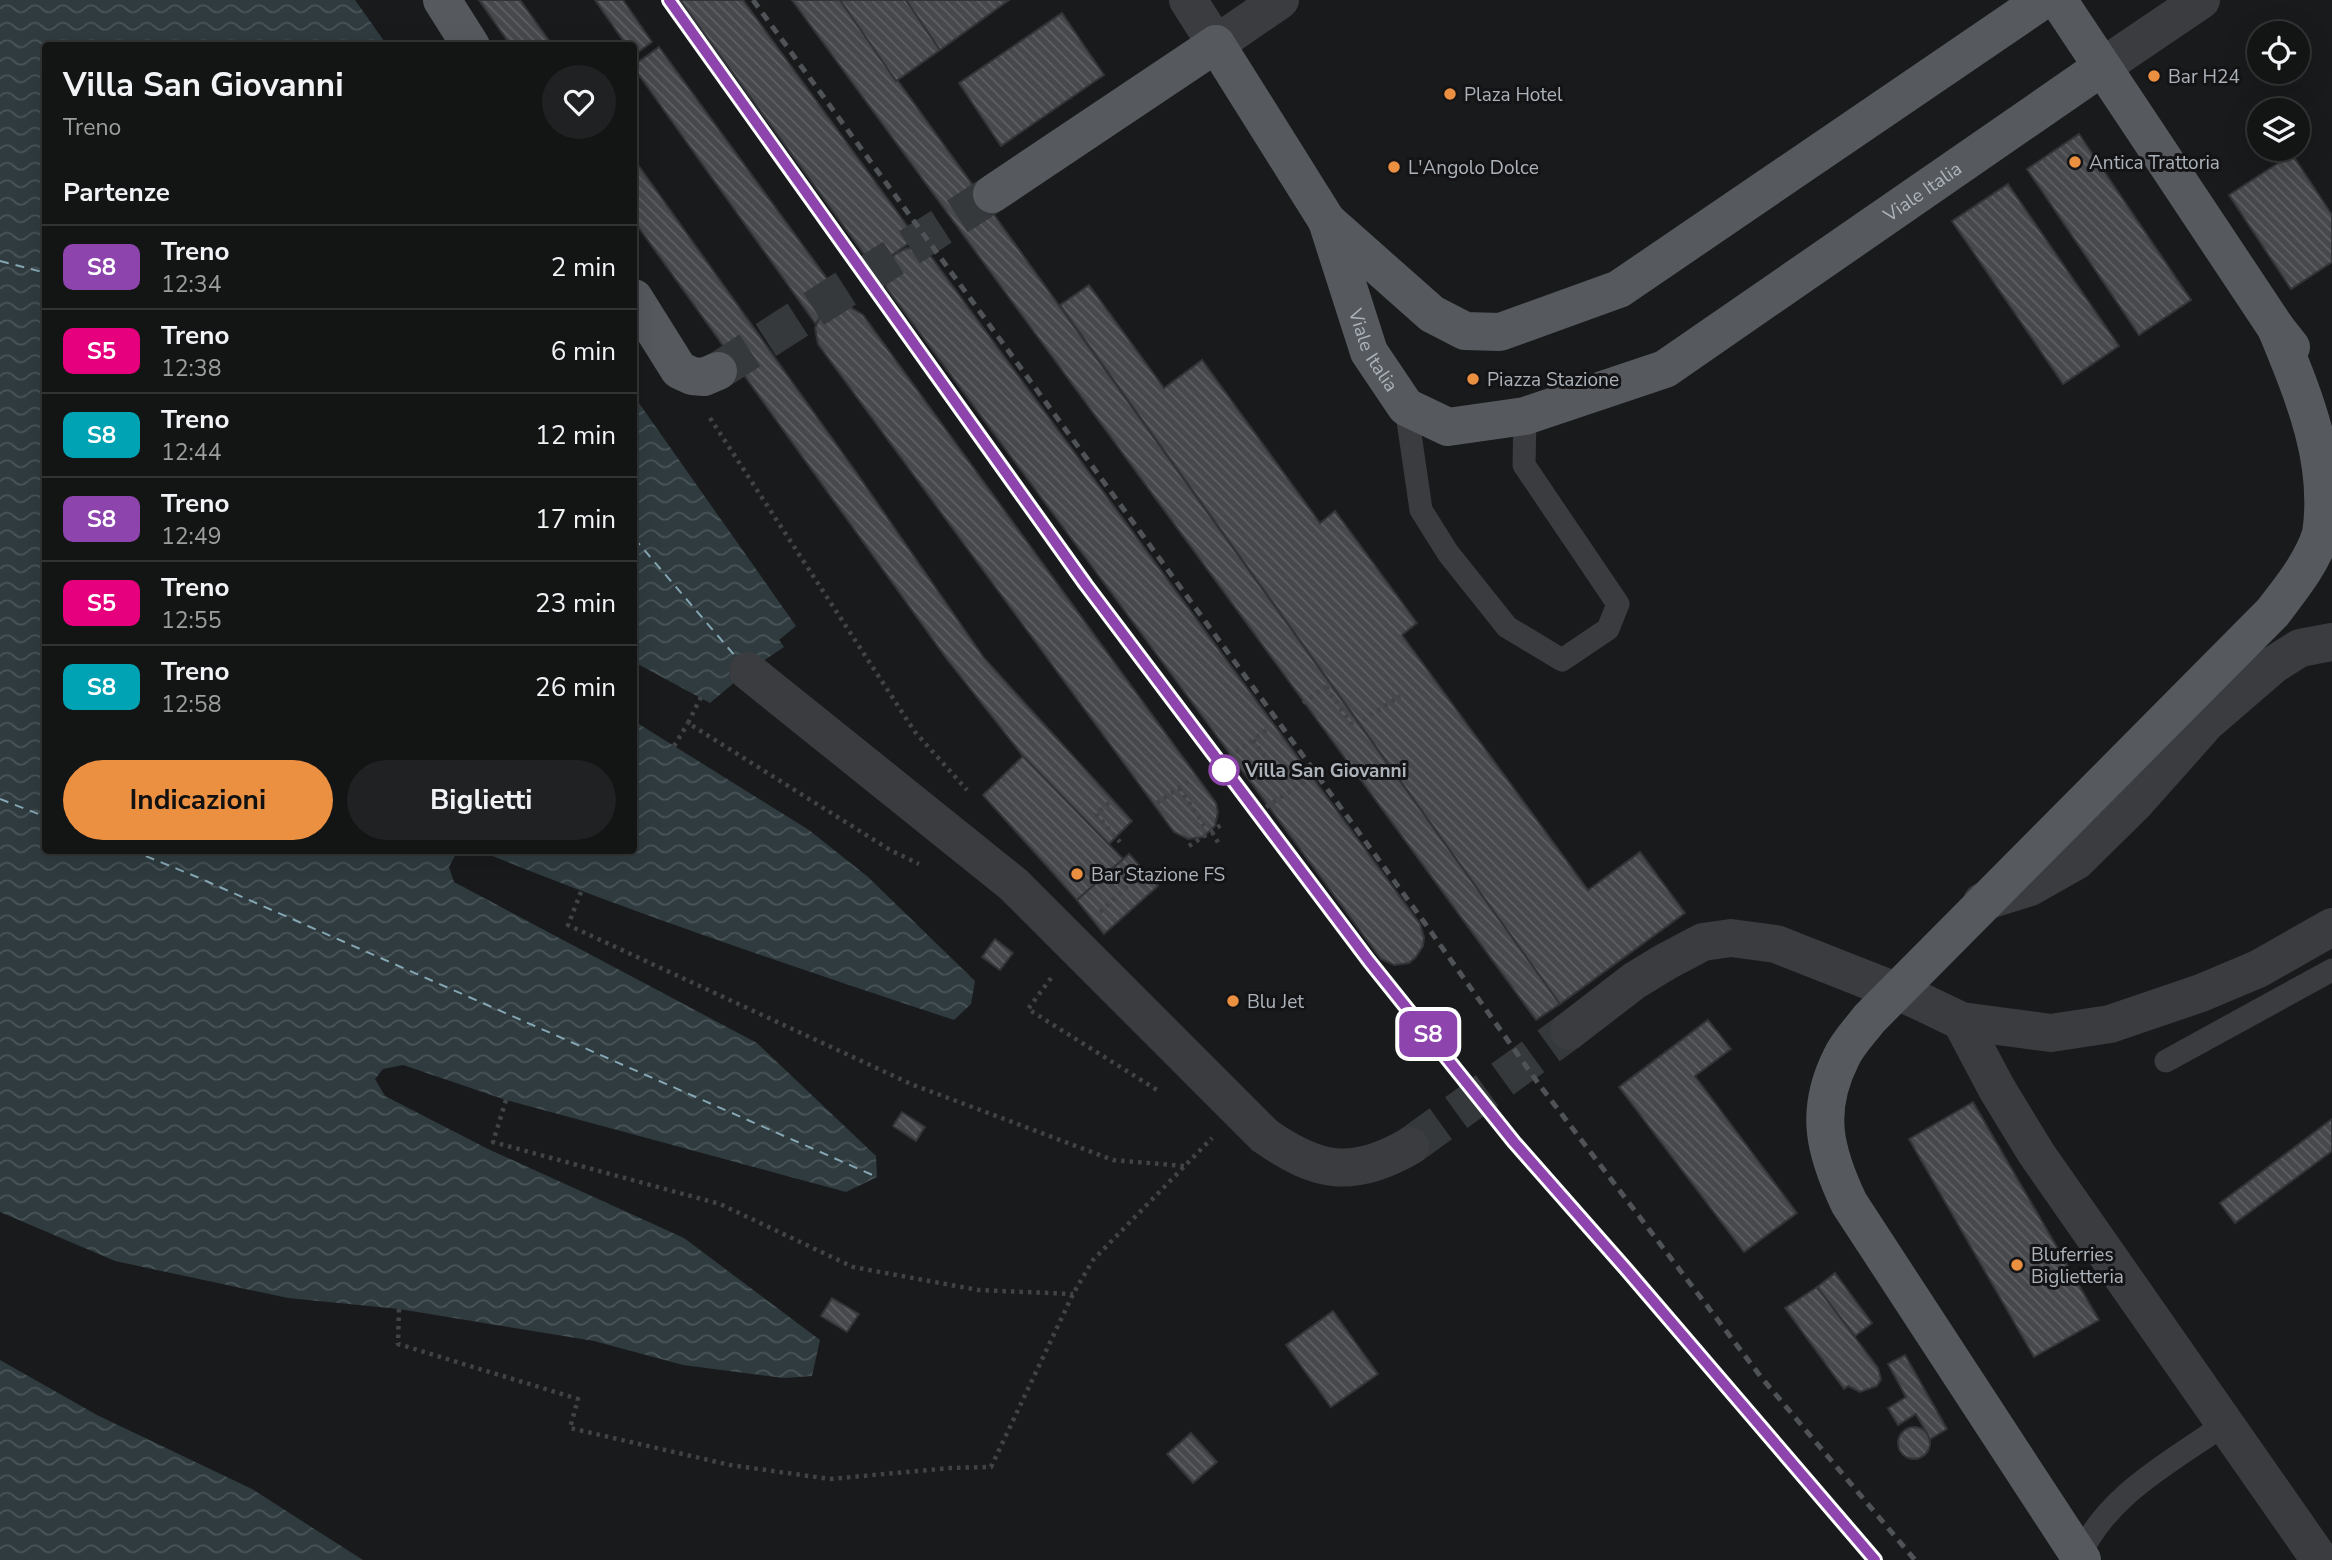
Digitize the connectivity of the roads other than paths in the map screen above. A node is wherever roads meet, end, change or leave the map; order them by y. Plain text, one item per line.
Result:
1 (442, 0) edge
2 (1188, 0) edge
3 (1280, 0) edge
4 (2043, 0) edge
5 (2059, 0) edge
6 (2201, 0) edge
7 (468, 42) edge
8 (1216, 44) junction
9 (2102, 67) junction
10 (992, 194) tunnel mouth
11 (1327, 221) junction
12 (637, 303) edge
13 (2276, 328) junction
14 (718, 370) tunnel mouth
15 (2332, 397) edge
16 (1406, 407) junction
17 (1525, 416) junction
18 (2332, 642) edge
19 (748, 671) dead end
20 (1982, 902) junction
21 (2332, 927) edge
22 (2332, 970) edge
23 (1961, 1021) junction
24 (1569, 1031) tunnel mouth
25 (2166, 1061) dead end
26 (1410, 1146) tunnel mouth
27 (2225, 1423) junction
28 (2272, 1491) junction
29 (2080, 1560) edge
30 (2289, 1560) edge
31 (2320, 1560) edge

1 - 7 main road
2 - 8 street
3 - 8 street
4 - 11 main road
5 - 9 main road
6 - 9 street, Viale Italia
8 - 10 main road
8 - 11 main road
9 - 13 main road
9 - 17 main road, Viale Italia
11 - 16 main road, Viale Italia
12 - 14 main road
13 - 15 main road
13 - 20 main road
16 - 17 main road, Viale Italia
16 - 17 lane
18 - 20 street
19 - 26 street
20 - 29 main road
21 - 23 street
22 - 25 lane
23 - 24 street
23 - 27 street
27 - 28 street
27 - 29 lane
28 - 30 street
28 - 31 street

